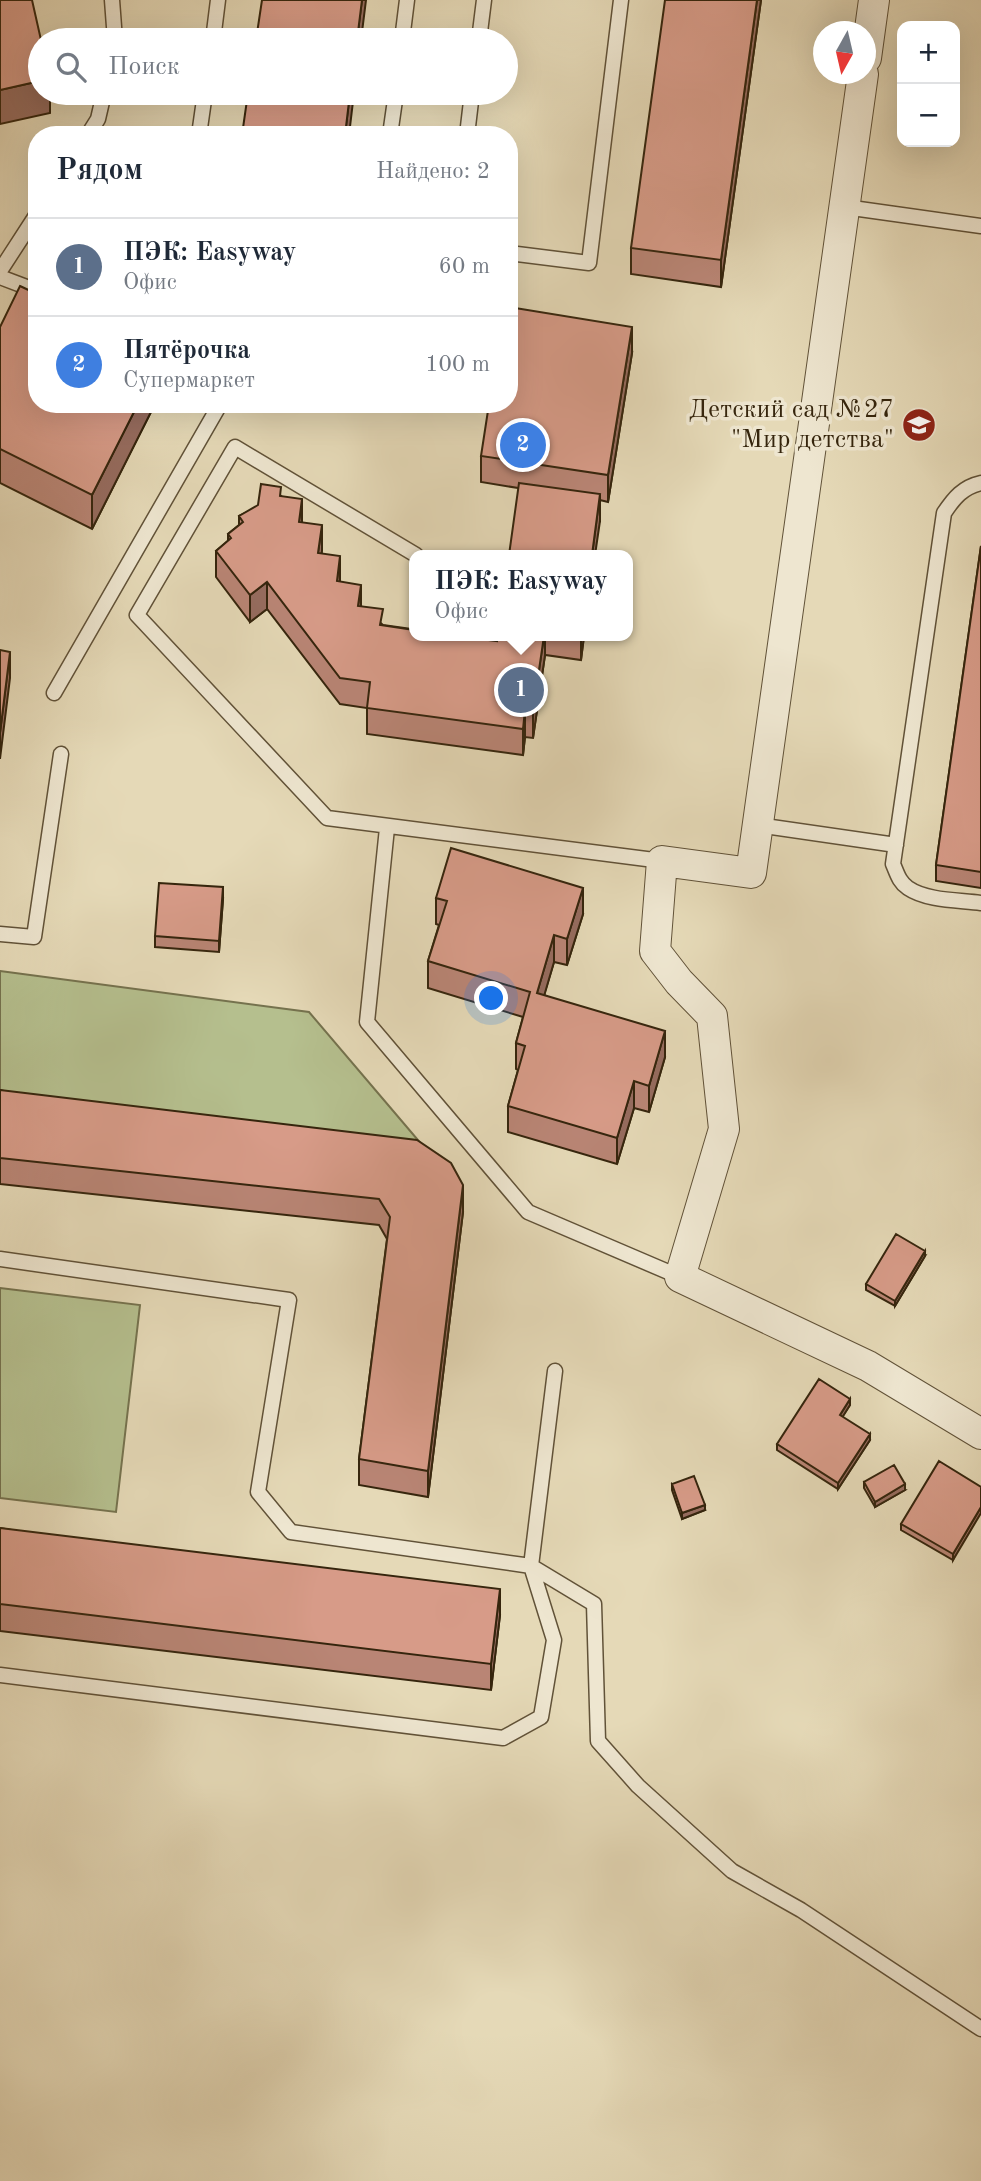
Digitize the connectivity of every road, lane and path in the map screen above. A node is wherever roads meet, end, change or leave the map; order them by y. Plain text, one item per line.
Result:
1 (112, 0) edge
2 (218, 0) edge
3 (407, 0) edge
4 (484, 0) edge
5 (621, 0) edge
6 (874, 0) edge
7 (871, 21) edge
8 (114, 28) edge
9 (214, 28) edge
10 (404, 28) edge
11 (480, 28) edge
12 (862, 84) edge
13 (101, 105) edge
14 (204, 105) edge
15 (394, 105) edge
16 (471, 105) edge
17 (94, 126) edge
18 (201, 126) edge
19 (391, 126) edge
20 (468, 126) edge
21 (845, 207) junction
22 (981, 226) edge
23 (28, 228) edge
24 (518, 254) edge
25 (0, 271) edge
26 (0, 277) edge
27 (28, 288) edge
28 (215, 413) edge
29 (981, 484) edge
30 (409, 551) edge
31 (54, 693) dead end
32 (61, 754) dead end
33 (758, 825) junction
34 (387, 828) junction
35 (896, 845) junction
36 (662, 861) junction
37 (981, 903) edge
38 (0, 934) edge
39 (0, 1259) edge
40 (680, 1277) junction
41 (555, 1371) dead end
42 (981, 1434) edge
43 (531, 1566) junction
44 (0, 1675) edge
45 (981, 2029) edge

1 - 8 lane
2 - 9 lane
3 - 10 lane
4 - 11 lane
5 - 24 lane
6 - 7 street
12 - 21 street
13 - 17 lane
14 - 18 lane
15 - 19 lane
16 - 20 lane
21 - 22 lane
21 - 33 street
23 - 25 lane
26 - 27 lane
28 - 31 lane
29 - 35 lane
30 - 34 lane
32 - 38 lane
33 - 35 lane
33 - 36 street
34 - 36 lane
34 - 40 lane
35 - 37 lane
36 - 40 street
39 - 43 lane
40 - 42 street
41 - 43 lane
43 - 44 lane
43 - 45 lane

